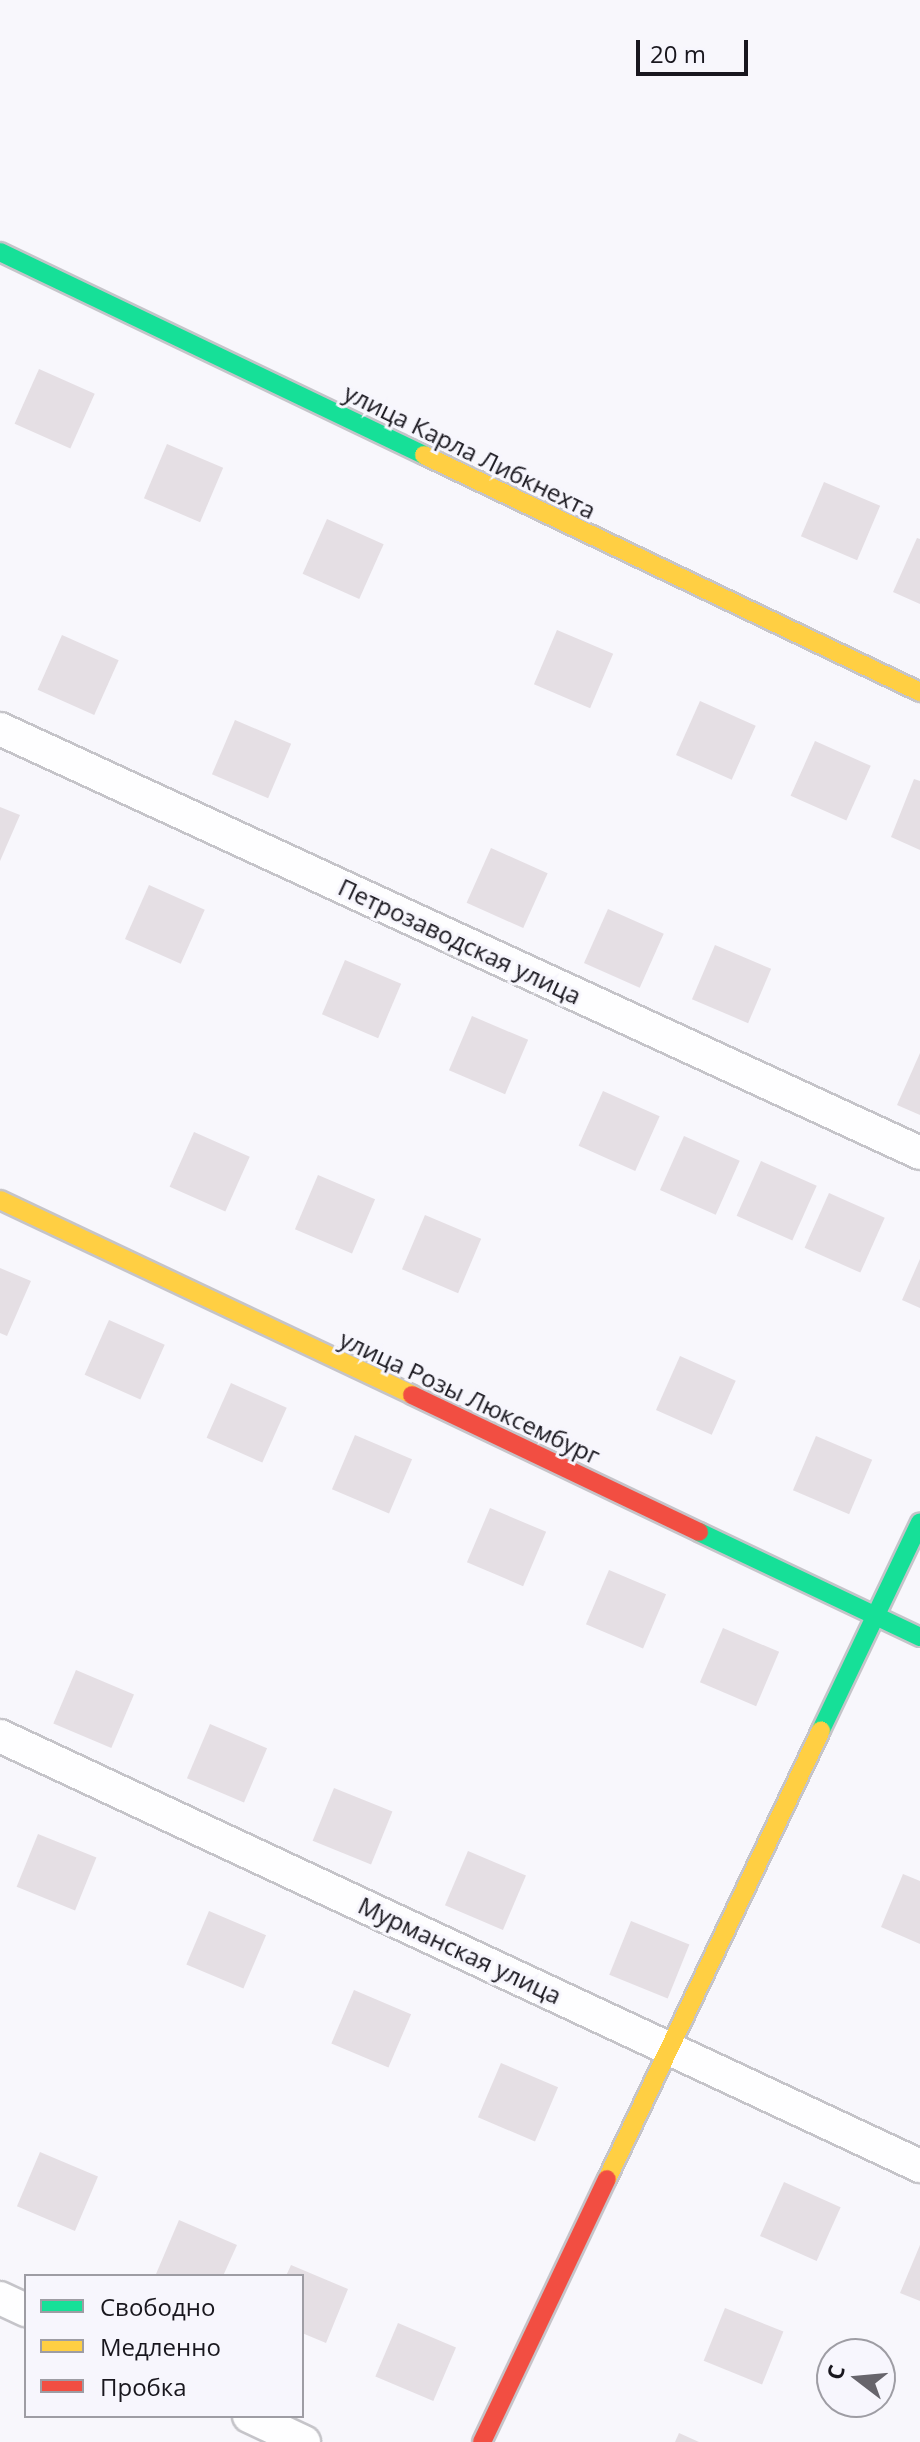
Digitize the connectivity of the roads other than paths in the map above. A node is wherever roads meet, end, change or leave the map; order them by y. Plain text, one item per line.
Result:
1 (0, 252) edge
2 (920, 692) edge
3 (0, 729) edge
4 (920, 1153) edge
5 (0, 1200) edge
6 (920, 1522) edge
7 (877, 1617) junction
8 (920, 1637) edge
9 (0, 1736) edge
10 (671, 2048) junction
11 (920, 2166) edge
12 (0, 2298) edge
13 (24, 2309) edge
14 (253, 2418) edge
15 (304, 2442) edge
16 (482, 2442) edge

1 - 2 street, улица Карла Либкнехта
3 - 4 street, Петрозаводская улица
5 - 7 street, улица Розы Люксембург
6 - 7 street
7 - 8 street, улица Розы Люксембург
7 - 10 street
9 - 10 street, Мурманская улица
10 - 11 street, Мурманская улица
10 - 16 street
12 - 13 street
14 - 15 street

